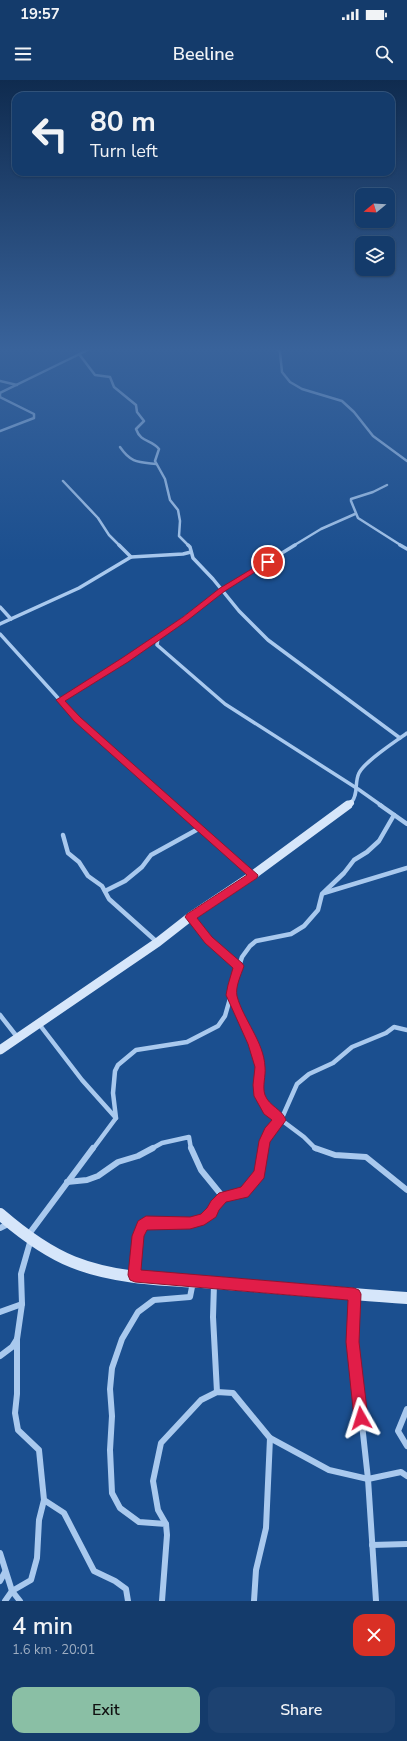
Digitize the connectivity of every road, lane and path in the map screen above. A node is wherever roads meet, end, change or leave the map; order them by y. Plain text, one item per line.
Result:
1 (31, 419) edge
2 (143, 419) edge
3 (360, 419) edge
4 (0, 431) edge
5 (120, 447) dead end
6 (407, 461) edge
7 (156, 464) junction
8 (63, 481) dead end
9 (387, 485) dead end
10 (356, 514) junction
11 (407, 549) edge
12 (191, 552) junction
13 (131, 557) junction
14 (222, 590) junction
15 (0, 607) edge
16 (11, 618) junction
17 (0, 624) edge
18 (0, 634) edge
19 (158, 638) junction
20 (60, 700) junction
21 (407, 733) edge
22 (400, 738) junction
23 (358, 789) junction
24 (351, 803) joint
25 (394, 815) junction
26 (407, 818) edge
27 (400, 819) junction
28 (407, 824) edge
29 (200, 828) junction
30 (63, 835) dead end
31 (407, 868) edge
32 (253, 875) junction
33 (105, 891) junction
34 (322, 894) junction
35 (190, 917) junction
36 (158, 942) junction
37 (239, 966) junction
38 (231, 995) junction
39 (0, 1015) edge
40 (39, 1024) junction
41 (407, 1030) edge
42 (18, 1038) junction
43 (0, 1050) edge
44 (116, 1118) junction
45 (280, 1120) junction
46 (67, 1182) junction
47 (407, 1190) edge
48 (223, 1197) junction
49 (0, 1214) edge
50 (10, 1223) junction
51 (0, 1228) edge
52 (29, 1238) junction
53 (135, 1275) junction
54 (194, 1282) junction
55 (214, 1283) junction
56 (354, 1294) junction
57 (407, 1298) edge
58 (22, 1304) junction
59 (0, 1312) edge
60 (17, 1339) junction
61 (0, 1356) edge
62 (217, 1392) junction
63 (407, 1409) edge
64 (270, 1438) junction
65 (407, 1446) edge
66 (407, 1476) edge
67 (368, 1479) junction
68 (44, 1500) junction
69 (166, 1524) junction
70 (407, 1544) edge
71 (372, 1545) junction
72 (0, 1553) edge
73 (5, 1572) junction
74 (0, 1581) edge
75 (12, 1591) junction
76 (5, 1601) edge
77 (20, 1601) edge
78 (128, 1601) edge
79 (162, 1601) edge
80 (254, 1601) edge
81 (376, 1601) edge

1 - 4 street
2 - 7 street
3 - 6 street
5 - 7 street
7 - 12 street
8 - 13 street
9 - 10 street
10 - 11 street
10 - 14 street
12 - 13 street
12 - 14 street
13 - 16 street
14 - 19 street
14 - 22 street
15 - 16 street
16 - 17 street
18 - 20 street
19 - 20 street
19 - 23 street
20 - 29 street
21 - 22 street
22 - 23 street
23 - 24 street
23 - 25 street
24 - 32 main road
25 - 27 street
25 - 34 street
26 - 27 street
27 - 28 street
29 - 32 street
29 - 33 street
30 - 33 street
31 - 34 street
32 - 35 main road
33 - 36 street
34 - 37 street
35 - 36 main road
35 - 37 street
36 - 40 main road
37 - 38 street
38 - 44 street
38 - 45 street
39 - 42 street
40 - 42 main road
40 - 44 street
41 - 45 street
42 - 43 main road
44 - 46 street
45 - 47 street
45 - 48 street
46 - 48 street
46 - 52 street
48 - 53 street
49 - 50 main road
50 - 51 street
50 - 52 main road
52 - 53 main road
52 - 58 street
53 - 54 main road
54 - 55 main road
54 - 69 street
55 - 56 main road
55 - 62 street
56 - 57 main road
56 - 67 street
58 - 59 street
58 - 60 street
60 - 61 street
60 - 68 street
62 - 64 street
62 - 69 street
63 - 65 street
64 - 67 street
64 - 80 street
66 - 67 street
67 - 71 street
68 - 75 street
68 - 78 street
69 - 79 street
70 - 71 street
71 - 81 street
72 - 73 street
73 - 74 street
73 - 75 street
75 - 76 street
75 - 77 street

